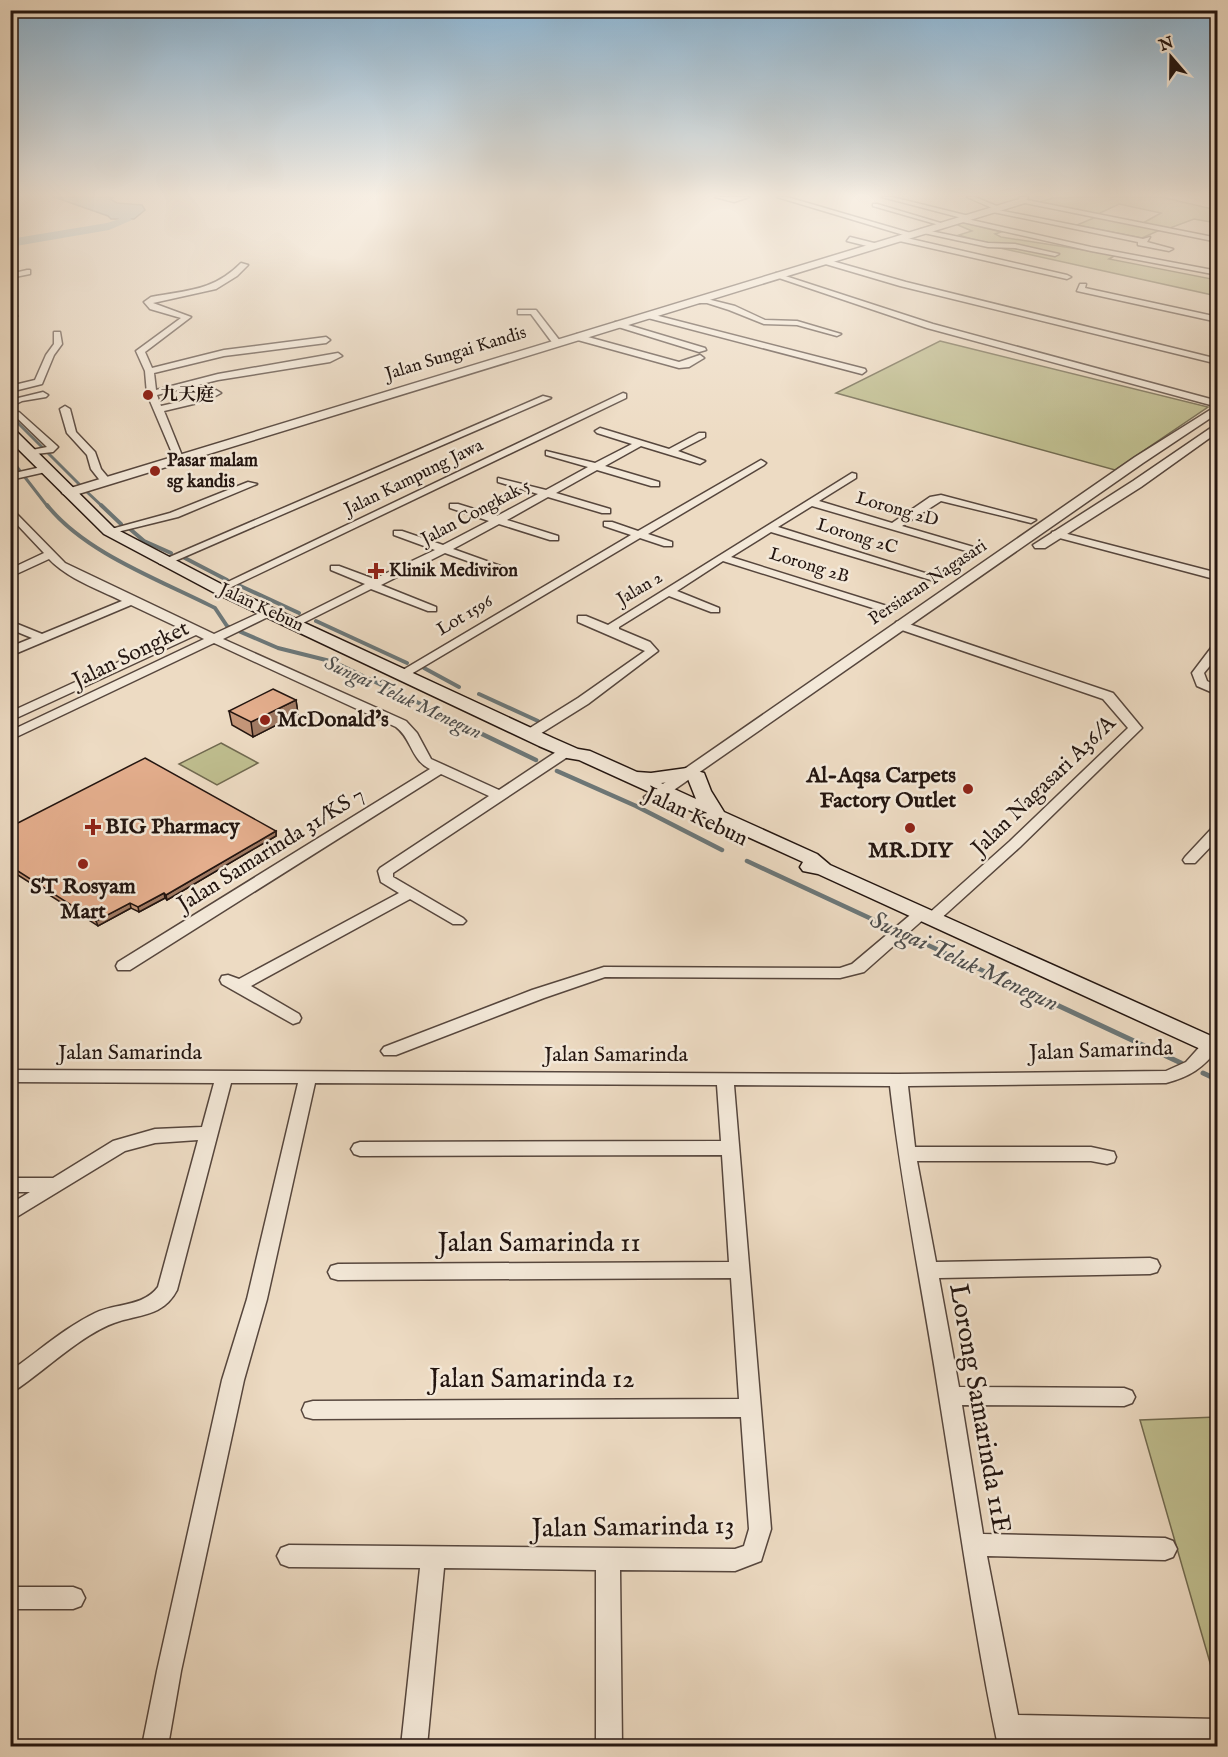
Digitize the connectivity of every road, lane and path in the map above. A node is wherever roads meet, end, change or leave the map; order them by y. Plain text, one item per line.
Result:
1 (229, 279) edge
2 (766, 279) edge
3 (791, 279) edge
4 (886, 279) edge
5 (1083, 286) dead end
6 (693, 301) junction
7 (521, 312) dead end
8 (647, 315) junction
9 (1218, 320) edge
10 (618, 324) junction
11 (57, 334) dead end
12 (837, 334) dead end
13 (578, 337) junction
14 (326, 340) dead end
15 (557, 343) junction
16 (338, 356) dead end
17 (1218, 362) edge
18 (149, 371) junction
19 (862, 371) dead end
20 (10, 389) edge
21 (216, 393) dead end
22 (153, 394) junction
23 (43, 395) dead end
24 (623, 396) dead end
25 (546, 398) dead end
26 (10, 405) edge
27 (65, 409) dead end
28 (160, 409) junction
29 (1216, 409) edge
30 (15, 416) edge
31 (1218, 426) edge
32 (600, 431) dead end
33 (10, 433) edge
34 (702, 435) dead end
35 (640, 443) junction
36 (42, 451) junction
37 (669, 452) junction
38 (549, 453) dead end
39 (178, 458) junction
40 (700, 461) dead end
41 (761, 463) dead end
42 (598, 467) junction
43 (38, 471) junction
44 (13, 476) edge
45 (852, 476) dead end
46 (502, 480) dead end
47 (106, 481) junction
48 (252, 484) dead end
49 (655, 484) dead end
50 (68, 493) junction
51 (550, 493) junction
52 (811, 502) junction
53 (454, 506) dead end
54 (606, 511) dead end
55 (13, 517) edge
56 (1031, 520) dead end
57 (498, 521) junction
58 (608, 524) dead end
59 (893, 527) junction
60 (770, 528) junction
61 (109, 531) junction
62 (398, 534) dead end
63 (639, 534) junction
64 (1056, 534) junction
65 (554, 538) dead end
66 (668, 544) dead end
67 (443, 550) junction
68 (973, 550) dead end
69 (51, 554) junction
70 (724, 558) junction
71 (164, 562) junction
72 (335, 568) dead end
73 (502, 570) dead end
74 (10, 574) edge
75 (1218, 577) edge
76 (934, 578) dead end
77 (373, 584) junction
78 (219, 589) junction
79 (670, 592) junction
80 (131, 601) junction
81 (883, 608) dead end
82 (432, 609) dead end
83 (715, 610) dead end
84 (270, 612) junction
85 (582, 619) dead end
86 (293, 623) junction
87 (10, 624) edge
88 (900, 625) junction
89 (915, 629) junction
90 (195, 631) junction
91 (612, 631) junction
92 (219, 637) junction
93 (41, 638) junction
94 (1218, 647) edge
95 (10, 652) edge
96 (402, 674) junction
97 (1218, 691) edge
98 (10, 717) edge
99 (530, 734) junction
100 (10, 736) edge
101 (571, 753) junction
102 (440, 769) junction
103 (628, 775) junction
104 (692, 776) junction
105 (499, 795) junction
106 (661, 796) junction
107 (718, 816) junction
108 (1218, 831) edge
109 (1190, 860) dead end
110 (824, 869) junction
111 (410, 893) junction
112 (926, 916) junction
113 (458, 921) dead end
114 (124, 966) dead end
115 (293, 1018) dead end
116 (1214, 1047) edge
117 (390, 1051) dead end
118 (10, 1076) edge
119 (224, 1077) junction
120 (724, 1079) junction
121 (898, 1080) junction
122 (306, 1085) junction
123 (209, 1133) junction
124 (729, 1148) junction
125 (360, 1149) dead end
126 (907, 1154) junction
127 (1107, 1157) dead end
128 (10, 1185) edge
129 (55, 1185) junction
130 (10, 1214) edge
131 (1150, 1266) dead end
132 (741, 1270) junction
133 (926, 1270) junction
134 (338, 1272) dead end
135 (10, 1383) edge
136 (950, 1396) junction
137 (1124, 1397) dead end
138 (751, 1407) junction
139 (313, 1410) dead end
140 (973, 1545) junction
141 (1165, 1549) dead end
142 (289, 1556) dead end
143 (433, 1557) junction
144 (608, 1559) junction
145 (10, 1598) edge
146 (73, 1598) dead end
147 (1218, 1732) edge
148 (1009, 1737) edge
149 (155, 1746) edge
150 (414, 1746) edge
151 (609, 1746) edge

1 - 18 street
2 - 6 street, Jalan Sungai Kandis
3 - 29 street
4 - 17 street
5 - 9 street
6 - 8 street, Jalan Sungai Kandis
6 - 12 street
7 - 15 street
8 - 10 street, Jalan Sungai Kandis
8 - 19 street
10 - 13 street, Jalan Sungai Kandis
10 - 13 street
11 - 20 street
13 - 15 street, Jalan Sungai Kandis
14 - 18 street
15 - 39 street, Jalan Sungai Kandis
16 - 22 street
18 - 22 street
21 - 28 street
22 - 28 street
23 - 26 street
24 - 78 street, Jalan Kampung Jawa
25 - 71 street
26 - 30 street
27 - 47 street
28 - 39 street
29 - 88 street, Persiaran Nagasari
30 - 36 street
31 - 64 street, Persiaran Nagasari
32 - 35 street
33 - 36 main road, Jalan Kebun
34 - 37 street
35 - 37 street
35 - 42 street, Jalan Congkak 5
36 - 43 main road, Jalan Kebun
37 - 40 street
38 - 42 street
39 - 47 street, Jalan Sungai Kandis
41 - 63 street, Lot 1596
42 - 49 street
42 - 51 street, Jalan Congkak 5
43 - 44 street
43 - 50 main road, Jalan Kebun
45 - 52 street, Jalan 2
46 - 51 street
47 - 50 street, Jalan Sungai Kandis
48 - 61 street
50 - 61 main road, Jalan Kebun
51 - 54 street
51 - 57 street, Jalan Congkak 5
52 - 59 street, Lorong 2D
52 - 60 street, Jalan 2
53 - 57 street
55 - 69 street
56 - 59 street
57 - 65 street
57 - 67 street, Jalan Congkak 5
58 - 63 street
59 - 68 street, Lorong 2D
60 - 70 street, Jalan 2
60 - 76 street, Lorong 2C
61 - 71 main road, Jalan Kebun
62 - 67 street
63 - 66 street
63 - 96 street, Lot 1596
64 - 75 street
64 - 89 street, Persiaran Nagasari
67 - 73 street
67 - 77 street, Jalan Congkak 5
69 - 74 street
69 - 80 street
70 - 79 street, Jalan 2
70 - 81 street, Lorong 2B
71 - 78 main road, Jalan Kebun
72 - 77 street
77 - 82 street
77 - 86 street, Jalan Congkak 5
78 - 84 main road, Jalan Kebun
79 - 83 street
79 - 91 street, Jalan 2
80 - 90 street
80 - 93 street
84 - 86 main road, Jalan Kebun
84 - 92 street, Jalan Songket
85 - 91 street
86 - 96 main road, Jalan Kebun
87 - 93 street
88 - 89 street
88 - 104 street, Persiaran Nagasari
89 - 104 street, Persiaran Nagasari
89 - 112 street, Jalan Nagasari A36/A
90 - 92 street
90 - 98 street, Jalan Songket
91 - 99 street, Jalan 2
92 - 100 street, Jalan Songket
92 - 102 street
93 - 95 street
94 - 97 street
96 - 99 main road, Jalan Kebun
99 - 101 main road, Jalan Kebun
101 - 103 main road, Jalan Kebun
101 - 105 street
101 - 106 main road, Jalan Kebun
102 - 105 street
102 - 114 street, Jalan Samarinda 31/KS 7
103 - 104 main road
103 - 106 main road, Jalan Kebun
104 - 106 street, Persiaran Nagasari
104 - 107 main road
105 - 111 street
106 - 107 main road, Jalan Kebun
106 - 110 main road, Jalan Kebun
107 - 110 main road, Jalan Kebun
108 - 109 street
110 - 112 main road, Jalan Kebun
111 - 113 street
111 - 115 street
112 - 116 main road, Jalan Kebun
112 - 117 street
116 - 121 street, Jalan Samarinda
118 - 119 street, Jalan Samarinda
119 - 122 street, Jalan Samarinda
119 - 123 street
120 - 121 street, Jalan Samarinda
120 - 122 street, Jalan Samarinda
120 - 124 street, Jalan Samarinda 13
121 - 126 street, Lorong Samarinda 11E
122 - 149 street
123 - 129 street
123 - 135 street
124 - 125 street
124 - 132 street, Jalan Samarinda 13
126 - 127 street
126 - 133 street, Lorong Samarinda 11E
128 - 129 street
129 - 130 street
131 - 133 street
132 - 134 street, Jalan Samarinda 11
132 - 138 street, Jalan Samarinda 13
133 - 136 street, Lorong Samarinda 11E
136 - 137 street
136 - 140 street, Lorong Samarinda 11E
138 - 139 street, Jalan Samarinda 12
138 - 144 street, Jalan Samarinda 13
140 - 141 street
140 - 148 street, Lorong Samarinda 11E
142 - 143 street, Jalan Samarinda 13
143 - 144 street, Jalan Samarinda 13
143 - 150 street
144 - 151 street
145 - 146 street
147 - 148 street

